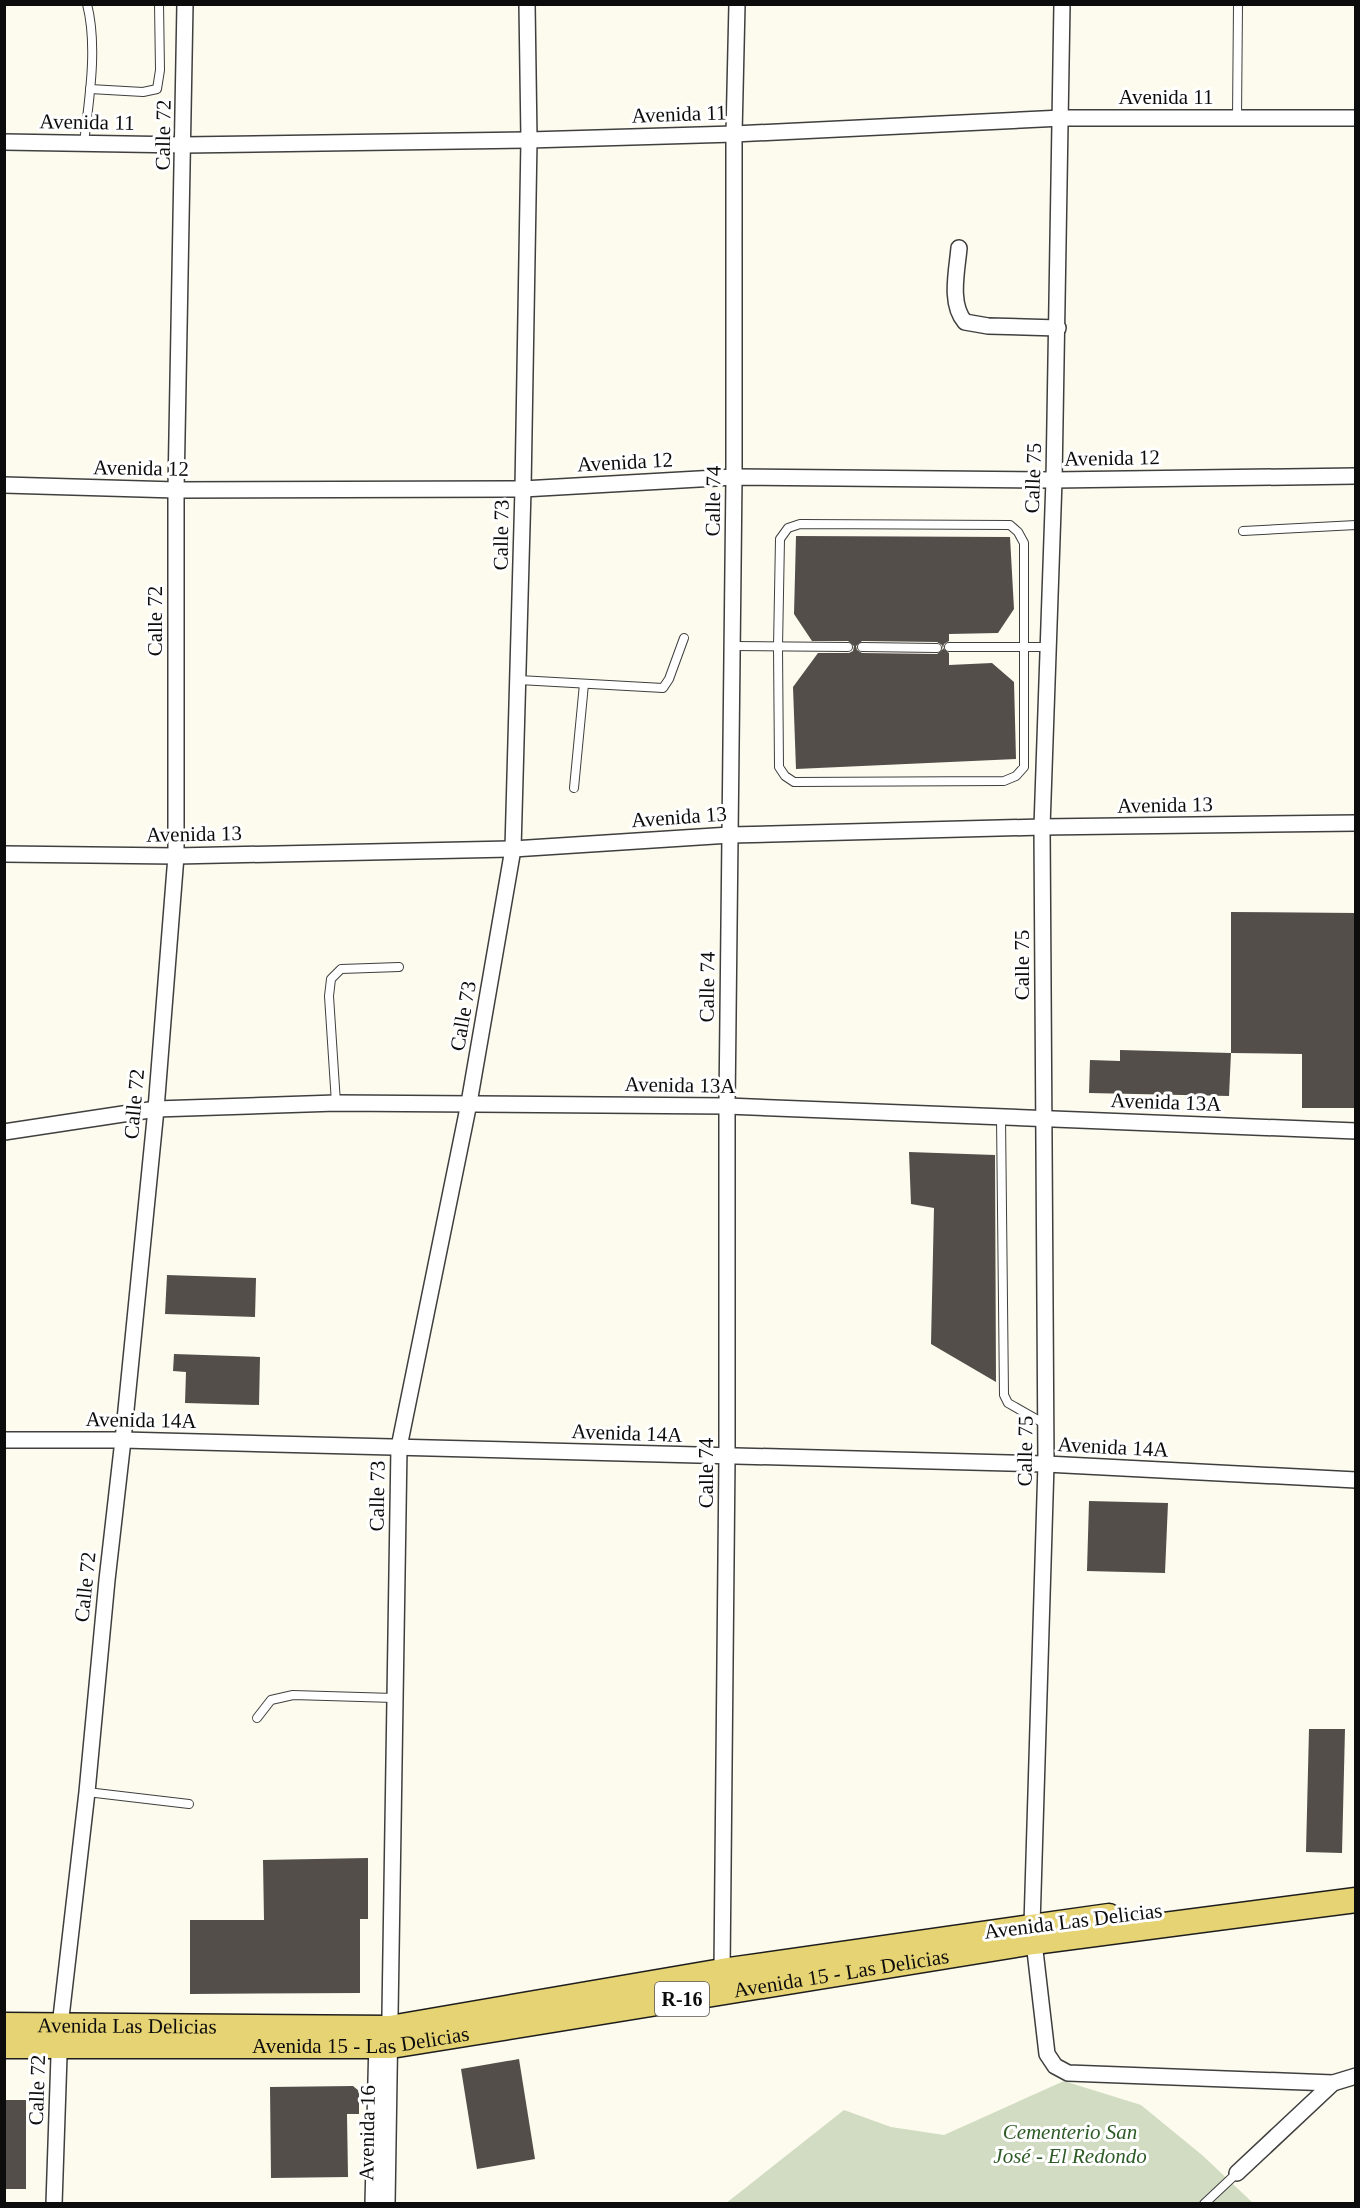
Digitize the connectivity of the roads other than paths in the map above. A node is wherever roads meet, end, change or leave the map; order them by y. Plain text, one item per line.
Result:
1 (87, 4) edge
2 (159, 4) edge
3 (185, 4) edge
4 (527, 4) edge
5 (737, 4) edge
6 (1062, 4) edge
7 (1238, 4) edge
8 (90, 89) junction
9 (1062, 118) junction
10 (1237, 118) junction
11 (1356, 118) edge
12 (734, 134) junction
13 (529, 140) junction
14 (4, 142) edge
15 (84, 143) junction
16 (184, 145) junction
17 (959, 248) dead end
18 (1058, 328) junction
19 (1356, 476) edge
20 (734, 477) junction
21 (1054, 480) junction
22 (4, 486) edge
23 (523, 489) junction
24 (176, 490) junction
25 (1356, 525) edge
26 (1243, 531) dead end
27 (684, 638) dead end
28 (732, 646) junction
29 (778, 647) junction
30 (848, 647) dead end
31 (862, 647) dead end
32 (949, 647) dead end
33 (1024, 647) junction
34 (1048, 647) junction
35 (937, 648) dead end
36 (519, 680) junction
37 (584, 684) junction
38 (574, 788) dead end
39 (1356, 824) edge
40 (1042, 827) junction
41 (730, 835) junction
42 (513, 849) junction
43 (4, 854) edge
44 (176, 856) junction
45 (399, 967) dead end
46 (336, 1103) junction
47 (470, 1103) junction
48 (727, 1106) junction
49 (156, 1109) junction
50 (1001, 1117) junction
51 (1044, 1119) junction
52 (1356, 1131) edge
53 (4, 1132) edge
54 (1046, 1425) junction
55 (4, 1440) edge
56 (123, 1440) junction
57 (399, 1447) junction
58 (727, 1457) junction
59 (1047, 1464) junction
60 (1356, 1480) edge
61 (394, 1698) junction
62 (257, 1718) dead end
63 (87, 1792) junction
64 (189, 1804) dead end
65 (1356, 1885) edge
66 (1356, 1900) edge
67 (1033, 1934) junction
68 (722, 1971) junction
69 (4, 2025) edge
70 (60, 2036) junction
71 (384, 2038) junction
72 (4, 2046) edge
73 (1356, 2076) edge
74 (1334, 2083) junction
75 (1237, 2173) joint
76 (54, 2204) edge
77 (373, 2204) edge
78 (387, 2204) edge
79 (1204, 2204) edge

1 - 8 lane
2 - 8 lane
3 - 16 street, Calle 72
4 - 13 street, Calle 73
5 - 12 street, Calle 74
6 - 9 street, Calle 75
7 - 10 lane
8 - 15 lane
9 - 10 street, Avenida 11
9 - 12 street, Avenida 11
9 - 18 street, Calle 75
10 - 11 street, Avenida 11
12 - 13 street, Avenida 11
12 - 20 street, Calle 74
13 - 16 street, Avenida 11
13 - 23 street, Calle 73
14 - 15 street, Avenida 11
15 - 16 street, Avenida 11
16 - 24 street, Calle 72
17 - 18 street
18 - 21 street, Calle 75
19 - 21 street, Avenida 12
20 - 21 street, Avenida 12
20 - 23 street, Avenida 12
20 - 28 street, Calle 74
21 - 34 street, Calle 75
22 - 24 street, Avenida 12
23 - 24 street, Avenida 12
23 - 36 street, Calle 73
24 - 44 street, Calle 72
25 - 26 lane
27 - 37 lane
28 - 29 lane
28 - 41 street, Calle 74
29 - 30 lane
29 - 33 lane
29 - 33 lane
31 - 35 lane
32 - 33 lane
33 - 34 lane
34 - 40 street, Calle 75
36 - 37 lane
36 - 42 street, Calle 73
37 - 38 lane
39 - 40 street, Avenida 13
40 - 41 street, Avenida 13
40 - 51 street, Calle 75
41 - 42 street, Avenida 13
41 - 48 street, Calle 74
42 - 44 street, Avenida 13
42 - 47 street, Calle 73
43 - 44 street, Avenida 13
44 - 49 street, Calle 72
45 - 46 lane
46 - 47 street, Avenida 13A
46 - 49 street, Avenida 13A
47 - 48 street, Avenida 13A
47 - 57 street, Calle 73
48 - 50 street, Avenida 13A
48 - 58 street, Calle 74
49 - 53 street, Avenida 13A
49 - 56 street, Calle 72
50 - 51 street, Avenida 13A
50 - 54 lane
51 - 52 street, Avenida 13A
51 - 54 street, Calle 75
54 - 59 street, Calle 75
55 - 56 street, Avenida 14A
56 - 57 street, Avenida 14A
56 - 63 street, Calle 72
57 - 58 street, Avenida 14A
57 - 61 street, Calle 73
58 - 59 street, Avenida 14A
58 - 68 street, Calle 74
59 - 60 street, Avenida 14A
59 - 67 street, Calle 75
61 - 62 lane
61 - 71 street, Calle 73
63 - 64 lane
63 - 70 street, Calle 72
65 - 67 main road, Avenida Las Delicias / R-16
66 - 67 main road, Avenida 15 - Las Delicias / R-16
67 - 68 main road, Avenida Las Delicias / R-16
67 - 71 main road, Avenida 15 - Las Delicias / R-16
67 - 74 street, Calle 75
68 - 71 main road, Avenida Las Delicias / R-16
69 - 70 main road, Avenida Las Delicias / R-16
70 - 71 main road, Avenida Las Delicias / R-16
70 - 72 main road, R-16
70 - 76 street, Calle 72
71 - 77 street, Avenida 16
71 - 78 street, Avenida 16
73 - 74 street
74 - 75 street
75 - 79 lane

